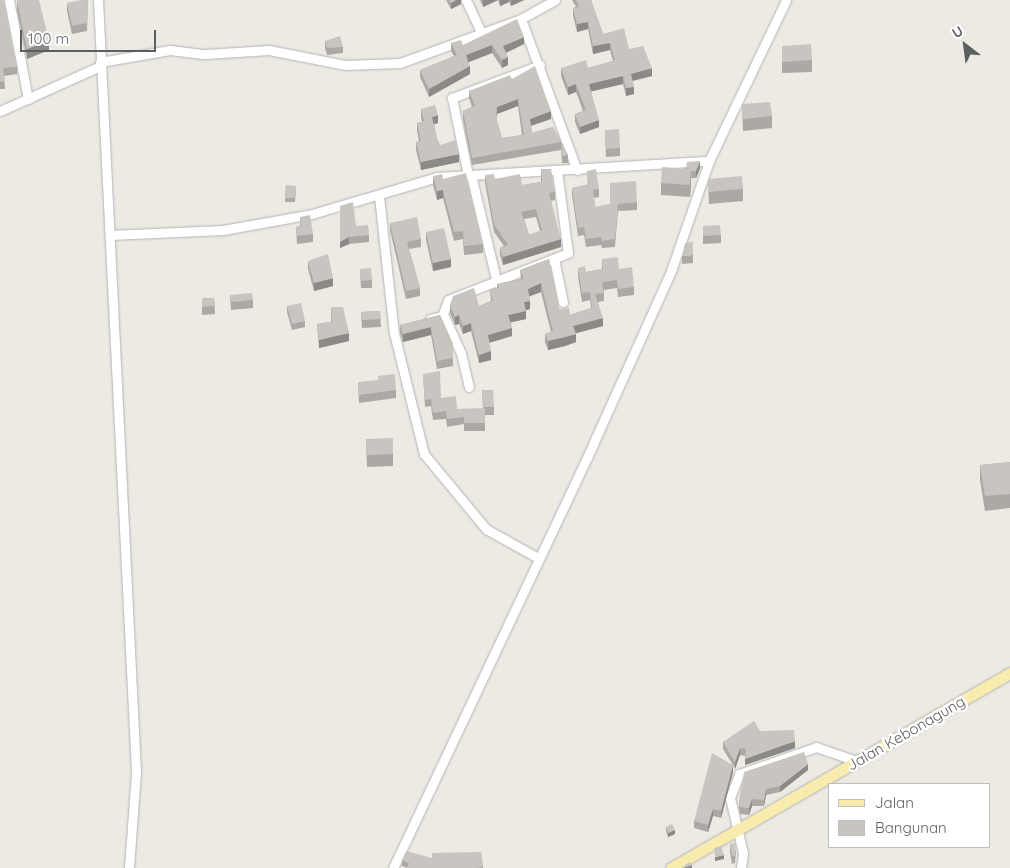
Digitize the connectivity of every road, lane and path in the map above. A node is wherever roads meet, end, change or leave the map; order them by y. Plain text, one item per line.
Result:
1 (10, 0) edge
2 (98, 0) edge
3 (466, 0) edge
4 (555, 0) edge
5 (786, 0) edge
6 (521, 19) junction
7 (482, 34) junction
8 (100, 64) junction
9 (540, 65) junction
10 (28, 99) junction
11 (0, 111) edge
12 (709, 161) junction
13 (577, 170) junction
14 (557, 171) junction
15 (470, 175) junction
16 (379, 196) junction
17 (110, 235) junction
18 (554, 259) junction
19 (497, 283) junction
20 (563, 302) dead end
21 (443, 314) junction
22 (417, 322) edge
23 (469, 387) dead end
24 (538, 558) junction
25 (1010, 673) edge
26 (857, 761) junction
27 (738, 830) junction
28 (396, 867) edge
29 (129, 868) edge
30 (671, 868) edge
31 (741, 868) edge

1 - 10 street
2 - 8 street
3 - 7 street
4 - 6 street
5 - 12 street
6 - 7 street
6 - 9 street
7 - 8 street
8 - 10 street
8 - 17 street
9 - 13 street
9 - 15 street
10 - 11 street
12 - 13 street
12 - 24 street
13 - 14 street
14 - 15 street
14 - 18 street
15 - 16 street
15 - 19 street
16 - 17 street
16 - 24 street
17 - 29 street
18 - 19 street
18 - 20 street
19 - 21 street
21 - 22 street
21 - 23 street
24 - 28 street
25 - 26 main road, Jalan Kebonagung
26 - 27 main road, Jalan Kebonagung
26 - 27 street
27 - 30 main road, Jalan Kebonagung
27 - 31 street

